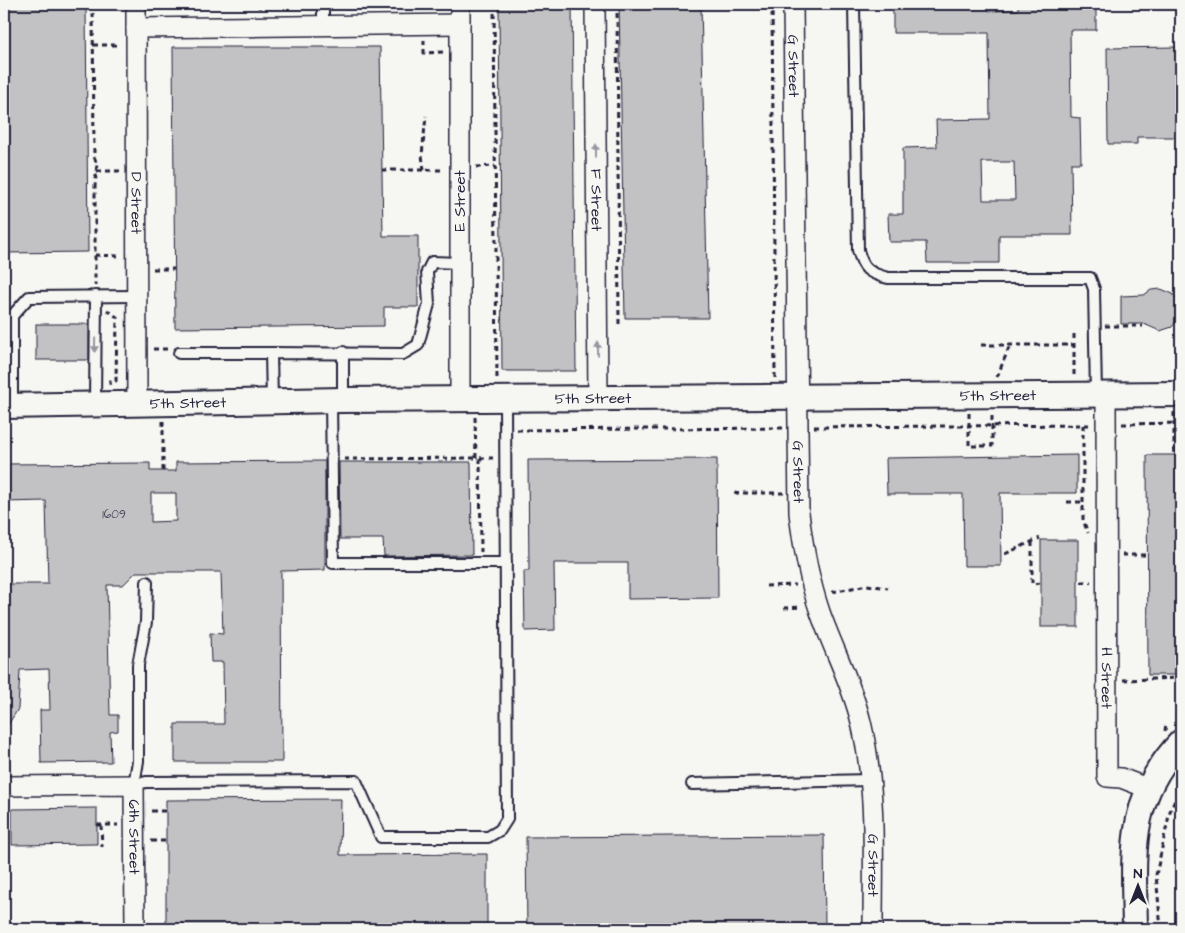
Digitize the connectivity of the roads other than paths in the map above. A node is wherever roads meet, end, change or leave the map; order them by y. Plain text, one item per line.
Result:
1 (143, 4) edge
2 (323, 4) edge
3 (460, 4) edge
4 (595, 4) edge
5 (794, 4) edge
6 (854, 4) edge
7 (460, 24) junction
8 (323, 26) junction
9 (136, 28) junction
10 (460, 263) junction
11 (97, 296) junction
12 (137, 296) junction
13 (343, 352) junction
14 (179, 353) dead end
15 (271, 353) junction
16 (501, 392) junction
17 (1101, 394) junction
18 (1177, 394) edge
19 (95, 395) junction
20 (786, 396) junction
21 (598, 398) junction
22 (337, 400) junction
23 (272, 401) junction
24 (138, 402) junction
25 (8, 406) edge
26 (468, 406) junction
27 (506, 563) junction
28 (147, 582) dead end
29 (1181, 742) edge
30 (871, 780) junction
31 (692, 784) dead end
32 (134, 785) junction
33 (4, 786) edge
34 (1147, 788) junction
35 (135, 929) edge
36 (873, 929) edge
37 (1135, 929) edge

1 - 9 street, D Street
2 - 8 lane
3 - 7 street, E Street
21 -> 4 street, F Street
5 - 20 street, G Street
6 - 17 lane
7 - 8 street
7 - 10 street, E Street
8 - 9 street
9 - 12 street, D Street
10 - 13 lane
10 - 26 street, E Street
11 - 12 lane
11 -> 19 lane
11 - 25 lane
12 - 24 street, D Street
13 - 15 lane
13 - 22 lane
14 - 15 lane
15 - 23 lane
16 - 21 street, 5th Street
16 - 26 street, 5th Street
16 - 27 lane
17 - 18 street, 5th Street
17 - 20 street, 5th Street
17 - 34 street, H Street
19 - 24 street, 5th Street
19 - 25 street, 5th Street
20 - 21 street, 5th Street
20 - 30 street, G Street
22 - 23 street, 5th Street
22 - 26 street, 5th Street
22 - 27 lane
23 - 24 street, 5th Street
27 - 32 lane
28 - 32 lane
29 - 34 street
30 - 31 lane
30 - 36 street, G Street
32 - 33 street, 6th Street
32 - 35 street, 6th Street
34 - 37 street

